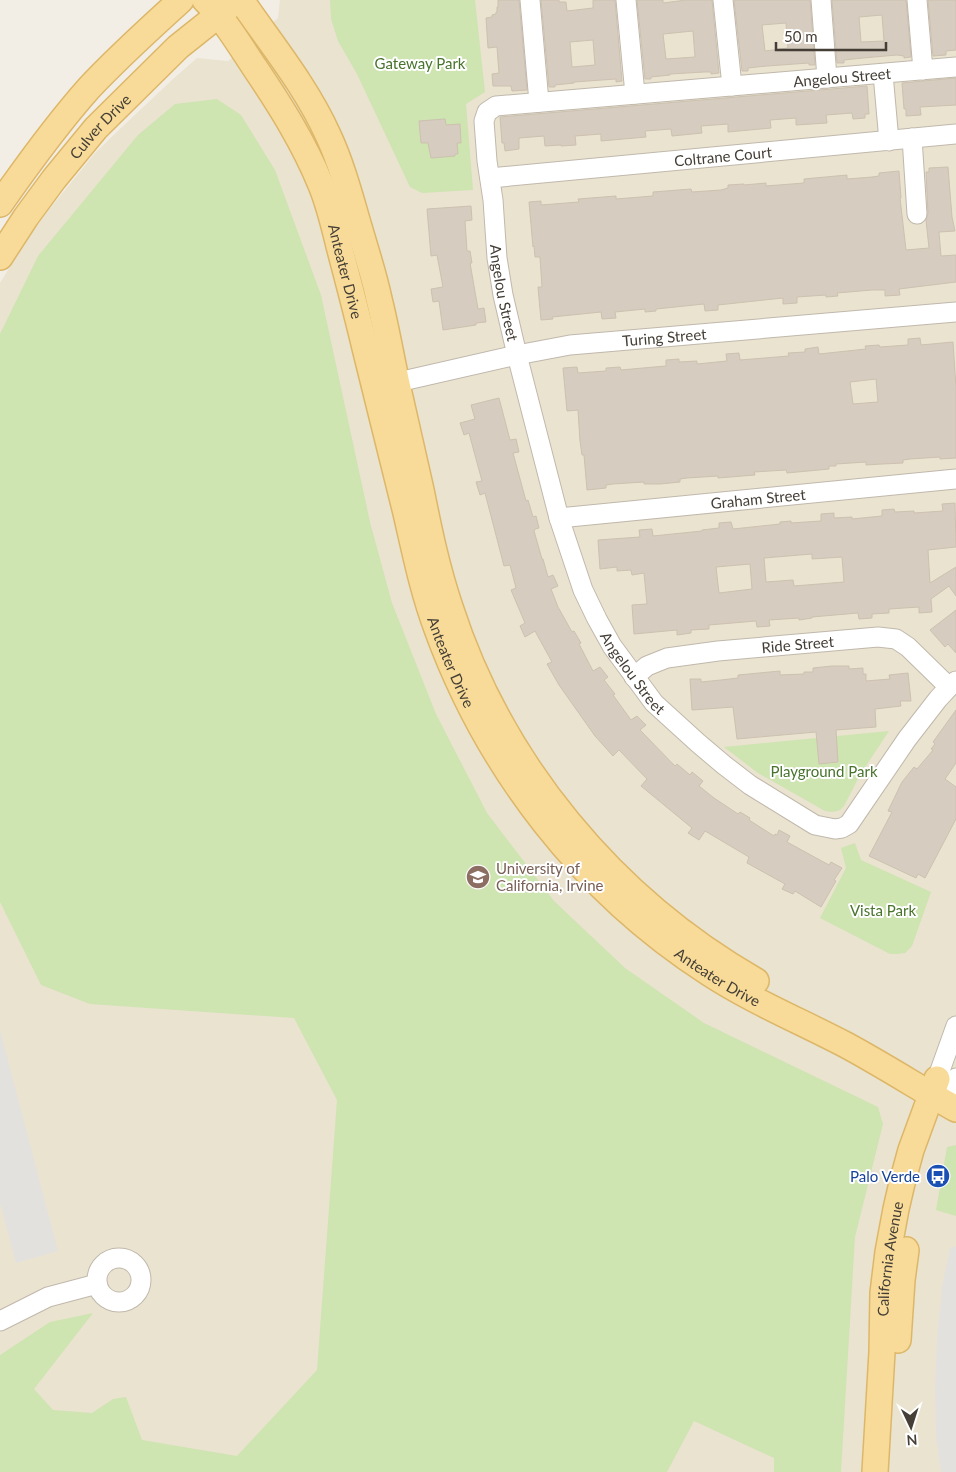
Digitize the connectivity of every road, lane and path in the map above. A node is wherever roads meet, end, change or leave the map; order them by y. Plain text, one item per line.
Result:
1 (181, 0) edge
2 (530, 0) edge
3 (626, 0) edge
4 (723, 0) edge
5 (820, 0) edge
6 (917, 0) edge
7 (226, 4) edge
8 (956, 67) edge
9 (923, 70) junction
10 (883, 74) junction
11 (827, 78) junction
12 (732, 86) junction
13 (635, 94) junction
14 (539, 102) junction
15 (956, 134) edge
16 (912, 138) junction
17 (889, 140) junction
18 (490, 178) junction
19 (0, 204) edge
20 (917, 214) dead end
21 (0, 257) edge
22 (956, 312) edge
23 (517, 355) junction
24 (386, 385) junction
25 (956, 479) edge
26 (559, 518) junction
27 (634, 677) junction
28 (952, 684) edge
29 (956, 1026) edge
30 (948, 1092) edge
31 (98, 1284) dead end
32 (0, 1321) edge
33 (875, 1472) edge
34 (891, 1472) edge

1 - 19 main road, Culver Drive
2 - 14 street
3 - 13 street
4 - 12 street
5 - 11 street
6 - 9 street
7 - 21 main road, Culver Drive
7 - 24 main road, Anteater Drive
8 - 9 street, Angelou Street
9 - 10 street, Angelou Street
10 - 11 street, Angelou Street
10 - 17 street
11 - 12 street, Angelou Street
12 - 13 street, Angelou Street
13 - 14 street, Angelou Street
14 - 18 street, Angelou Street
15 - 16 street, Coltrane Court
16 - 17 street, Coltrane Court
16 - 20 street
17 - 18 street, Coltrane Court
18 - 23 street, Angelou Street
22 - 23 street, Turing Street
23 - 24 street, Turing Street
23 - 26 street, Angelou Street
24 - 30 main road, Anteater Drive
25 - 26 street, Graham Street
26 - 27 street, Angelou Street
27 - 28 street, Ride Street
27 - 28 street, Angelou Street
29 - 30 street, California Avenue
30 - 33 main road, California Avenue
30 - 34 main road, California Avenue
31 - 32 street

